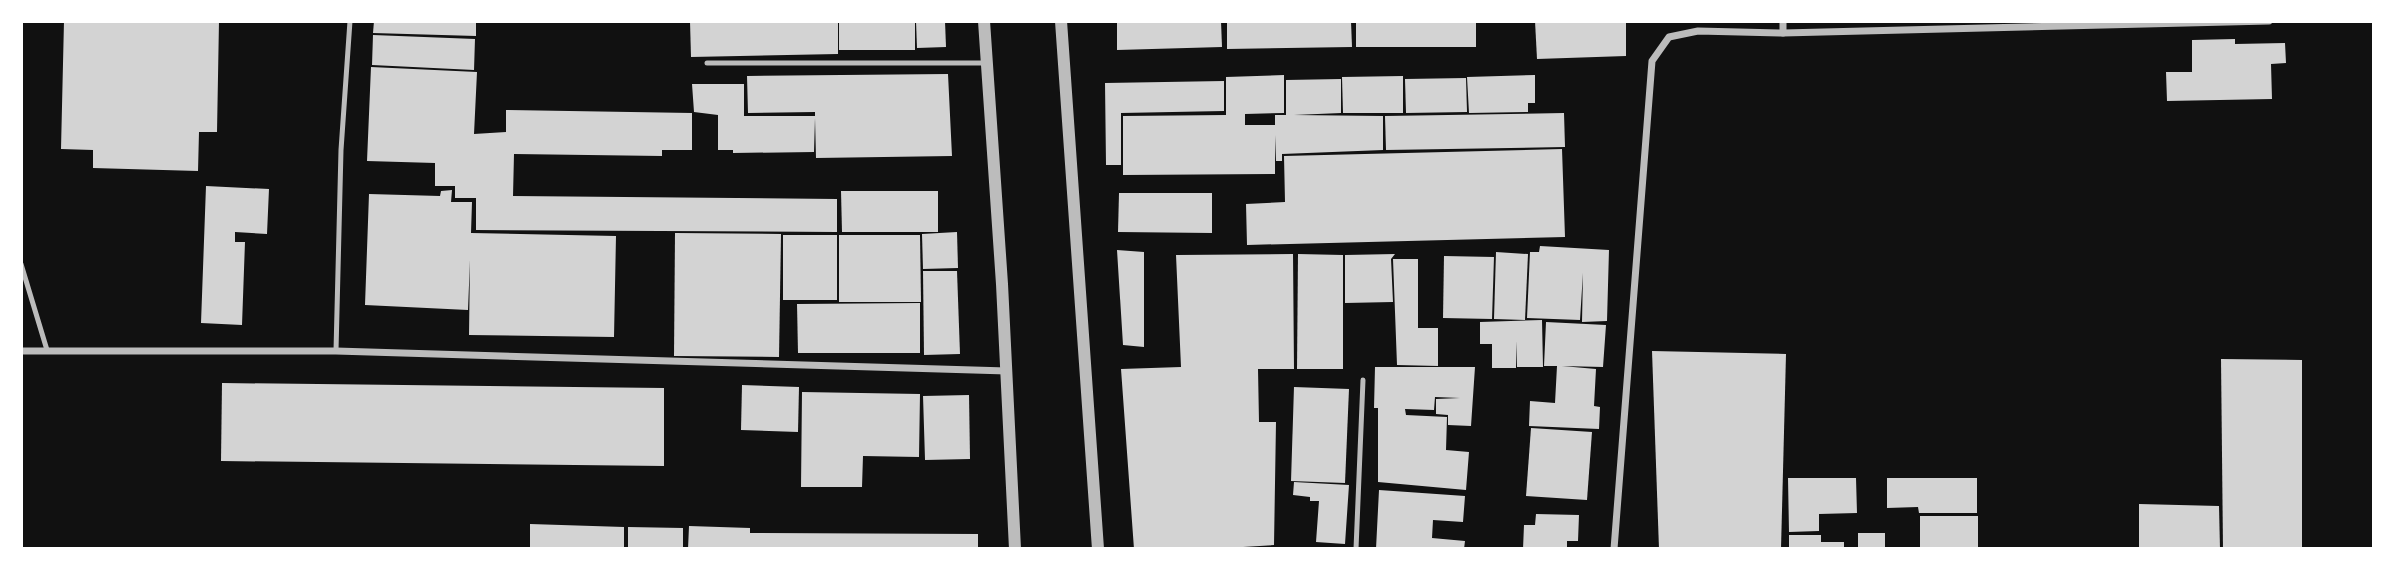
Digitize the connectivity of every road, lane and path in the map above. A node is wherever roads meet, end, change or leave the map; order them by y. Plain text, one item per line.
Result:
1 (350, 21) edge
2 (984, 21) edge
3 (1061, 21) edge
4 (1783, 21) edge
5 (2269, 21) edge
6 (2178, 22) edge
7 (1783, 33) junction
8 (707, 63) dead end
9 (987, 63) junction
10 (21, 264) edge
11 (47, 350) junction
12 (21, 351) edge
13 (336, 351) junction
14 (1007, 371) junction
15 (1363, 380) dead end
16 (1015, 549) edge
17 (1098, 549) edge
18 (1356, 549) edge
19 (1614, 549) edge

1 - 13 lane
2 - 9 street
3 - 17 street
4 - 7 street
5 - 6 street
6 - 7 street
7 - 19 street
8 - 9 lane
9 - 14 street
10 - 11 lane
11 - 12 street
11 - 13 street
13 - 14 street
14 - 16 street
15 - 18 lane

